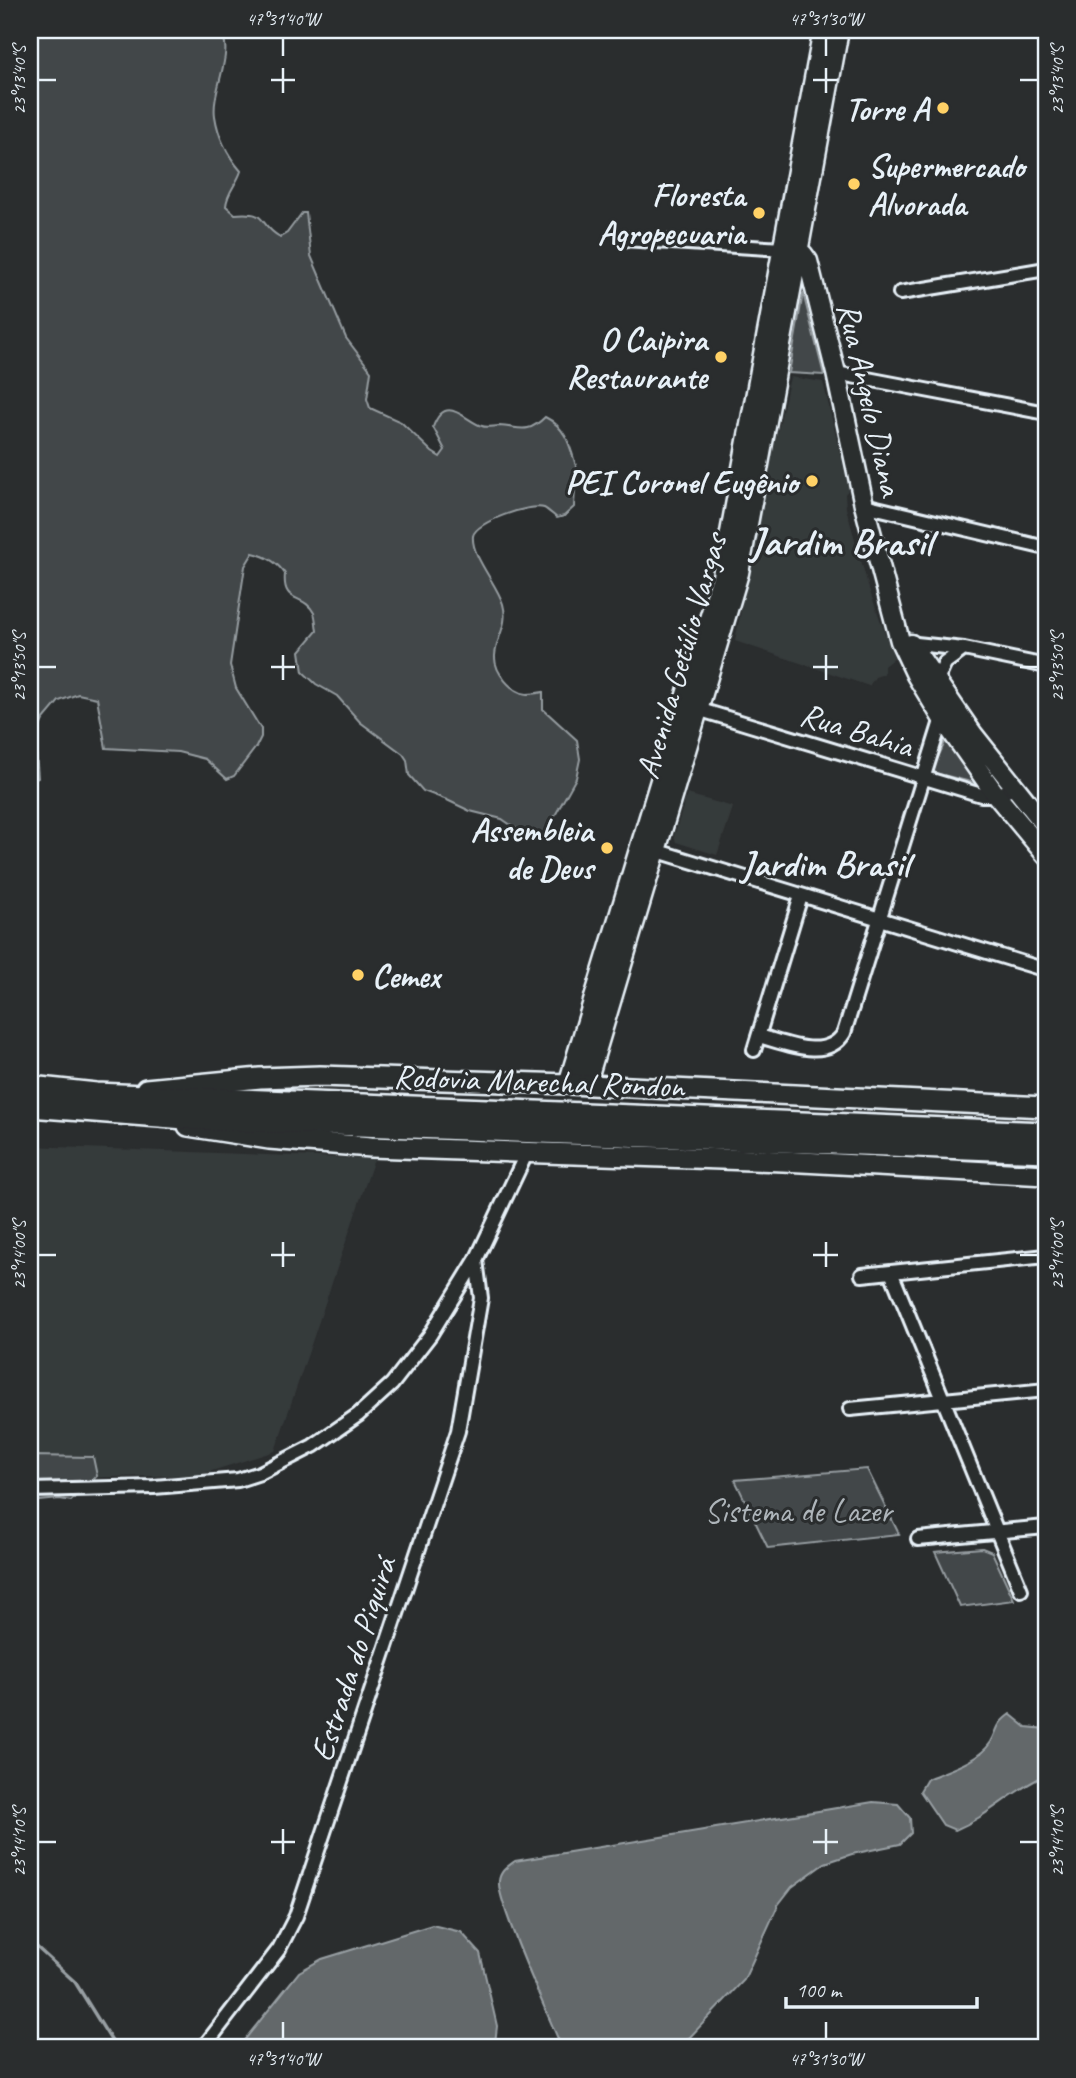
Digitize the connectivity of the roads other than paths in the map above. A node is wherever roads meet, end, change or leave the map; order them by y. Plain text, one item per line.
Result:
1 (823, 30) edge
2 (839, 30) edge
3 (623, 239) dead end
4 (791, 251) junction
5 (1046, 269) edge
6 (900, 293) dead end
7 (836, 373) junction
8 (1046, 413) edge
9 (864, 505) junction
10 (1046, 548) edge
11 (905, 642) junction
12 (964, 649) junction
13 (1046, 663) edge
14 (937, 681) junction
15 (691, 707) junction
16 (942, 719) junction
17 (924, 779) junction
18 (1015, 788) junction
19 (996, 795) junction
20 (1046, 826) edge
21 (648, 848) junction
22 (1045, 852) edge
23 (801, 896) junction
24 (879, 921) junction
25 (1046, 970) edge
26 (759, 1036) junction
27 (754, 1050) dead end
28 (577, 1084) junction
29 (30, 1087) edge
30 (97, 1103) junction
31 (30, 1106) edge
32 (1046, 1107) edge
33 (1046, 1133) edge
34 (1046, 1151) edge
35 (527, 1152) junction
36 (1046, 1175) edge
37 (1046, 1256) edge
38 (476, 1260) junction
39 (891, 1272) junction
40 (862, 1275) dead end
41 (1046, 1390) edge
42 (944, 1400) junction
43 (850, 1409) dead end
44 (30, 1490) edge
45 (1046, 1527) edge
46 (997, 1531) junction
47 (918, 1539) dead end
48 (1021, 1590) dead end
49 (203, 2048) edge

1 - 4 street, Avenida Getúlio Vargas
2 - 4 street, Avenida Getúlio Vargas
3 - 4 street
4 - 7 street, Rua Angelo Diana
4 - 15 street, Avenida Getúlio Vargas
5 - 6 street
7 - 8 street
7 - 9 street, Rua Angelo Diana
9 - 10 street
9 - 11 street, Rua Angelo Diana
11 - 12 street
11 - 14 street, Rua Angelo Diana
11 - 16 street, Rua Angelo Diana
12 - 13 street
12 - 14 street
14 - 18 street, Rua Angelo Diana
15 - 17 street, Rua Bahia
15 - 21 street, Avenida Getúlio Vargas
16 - 17 street
16 - 19 street, Rua Angelo Diana
17 - 19 street, Rua Bahia
17 - 24 street
18 - 19 street, Rua Bahia
18 - 20 street, Rua Angelo Diana
19 - 22 street, Rua Angelo Diana
21 - 23 street
21 - 28 street, Avenida Getúlio Vargas
23 - 24 street
23 - 26 street
24 - 25 street
24 - 26 street
26 - 27 street
28 - 30 main road
28 - 32 main road
29 - 30 highway, Rodovia Marechal Rondon
30 - 31 highway, Rodovia Marechal Rondon
30 - 33 highway, Rodovia Marechal Rondon
30 - 34 highway, Rodovia Marechal Rondon
30 - 35 main road
35 - 36 main road
35 - 38 street
37 - 39 street
38 - 44 street
38 - 49 street, Estrada do Piquirá
39 - 40 street
39 - 42 street
41 - 42 street
42 - 43 street
42 - 46 street
45 - 46 street
46 - 47 street
46 - 48 street

